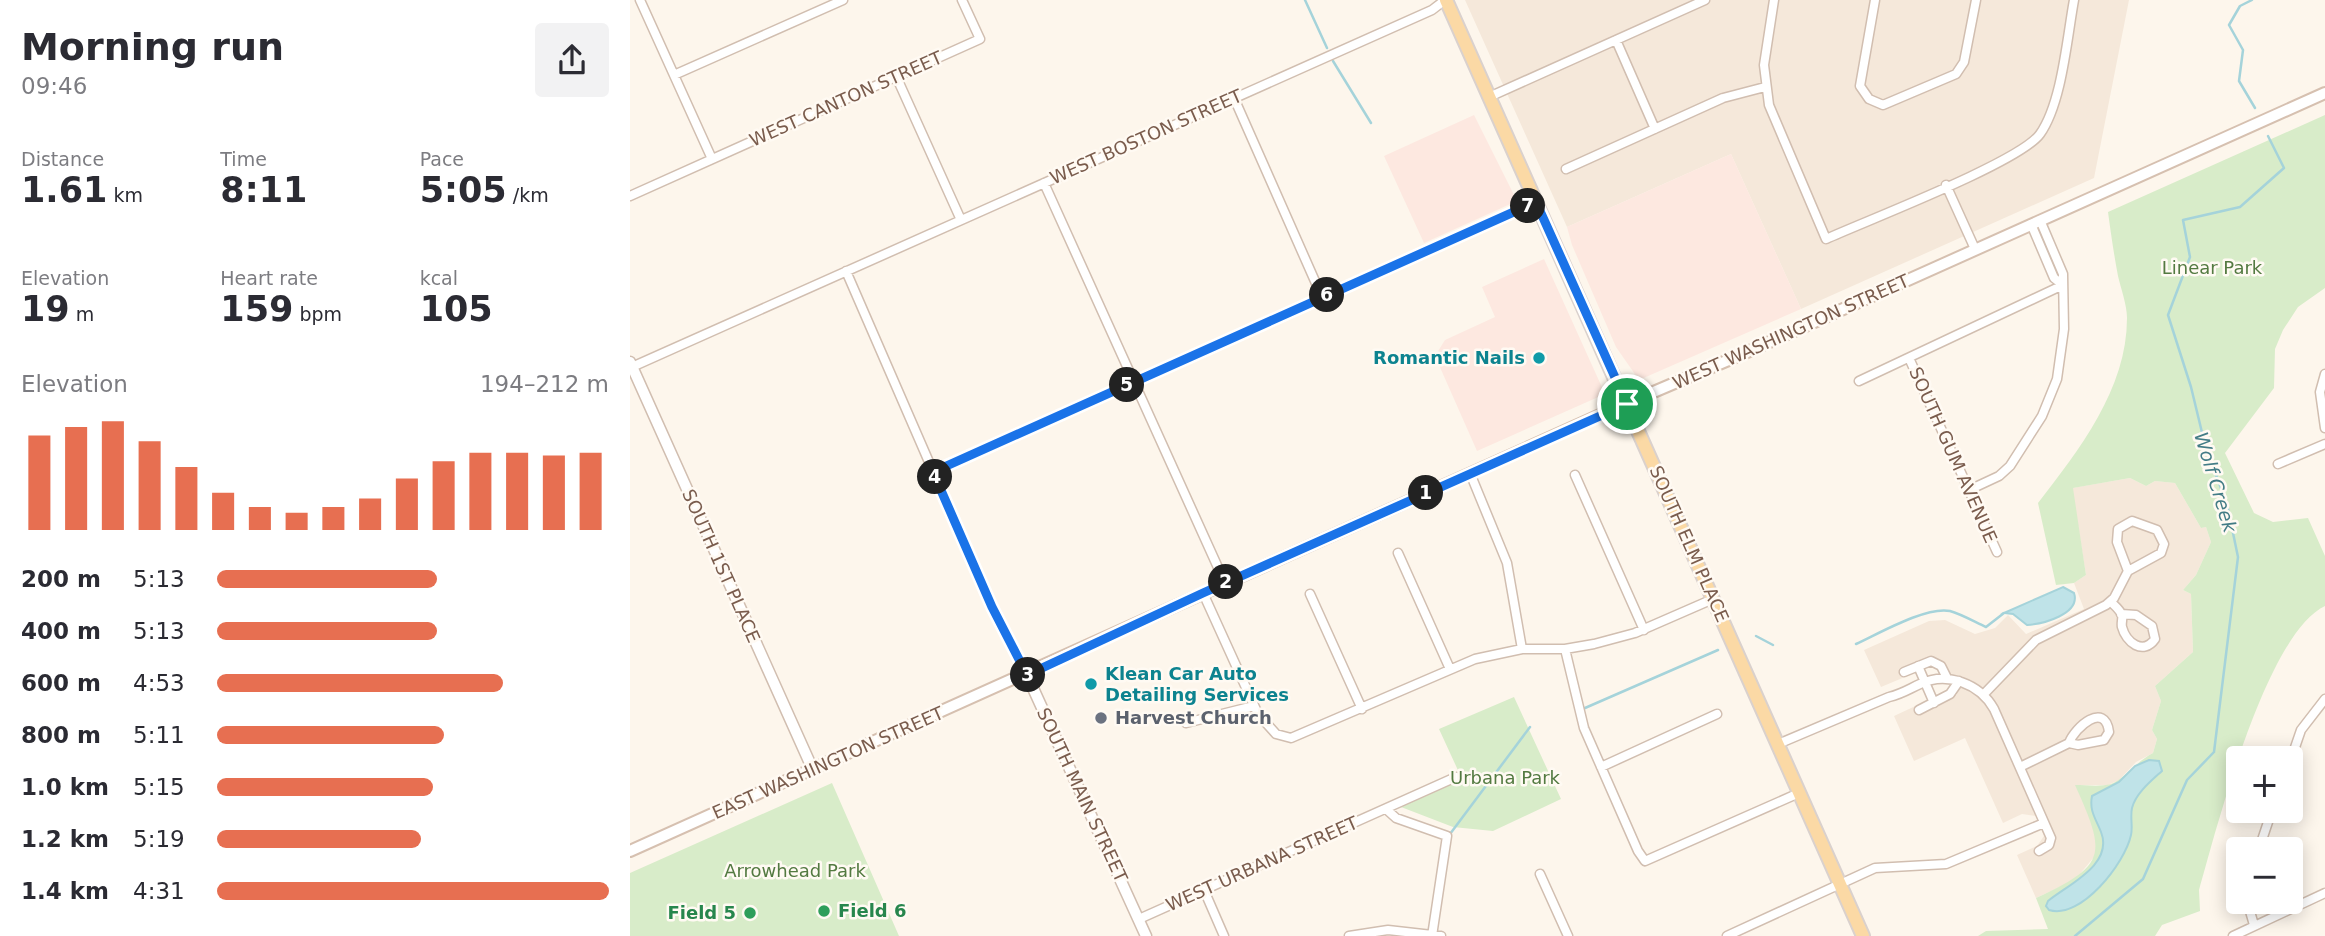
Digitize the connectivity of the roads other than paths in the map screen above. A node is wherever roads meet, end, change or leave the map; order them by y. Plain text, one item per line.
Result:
1 (640, 0) edge
2 (843, 0) edge
3 (962, 0) edge
4 (1445, 0) edge
5 (1705, 0) edge
6 (1774, 0) edge
7 (1875, 0) edge
8 (1976, 0) edge
9 (2074, 0) edge
10 (1616, 40) junction
11 (674, 75) junction
12 (897, 76) junction
13 (1765, 87) junction
14 (2325, 93) edge
15 (1489, 96) junction
16 (1234, 98) junction
17 (1655, 130) junction
18 (712, 159) junction
19 (1566, 169) dead end
20 (1044, 183) junction
21 (1946, 185) junction
22 (630, 196) edge
23 (1536, 202) junction
24 (961, 220) junction
25 (2035, 222) junction
26 (1975, 249) junction
27 (845, 271) junction
28 (2063, 285) junction
29 (1322, 298) junction
30 (1909, 358) junction
31 (631, 364) edge
32 (2325, 374) edge
33 (1859, 381) dead end
34 (1133, 382) junction
35 (1627, 404) junction
36 (2325, 428) edge
37 (2325, 444) edge
38 (2278, 464) dead end
39 (933, 472) junction
40 (1470, 473) junction
41 (1575, 475) dead end
42 (1969, 490) junction
43 (1997, 552) dead end
44 (1398, 553) dead end
45 (2128, 571) junction
46 (1225, 583) junction
47 (1203, 593) junction
48 (1310, 594) dead end
49 (1713, 598) junction
50 (2111, 602) junction
51 (2122, 614) junction
52 (1644, 630) junction
53 (1521, 649) junction
54 (1564, 649) junction
55 (1918, 666) junction
56 (1450, 669) junction
57 (1904, 672) dead end
58 (1027, 675) junction
59 (1947, 678) junction
60 (1959, 681) junction
61 (1926, 682) junction
62 (1984, 694) junction
63 (2325, 699) edge
64 (1934, 703) junction
65 (1254, 706) junction
66 (1362, 709) junction
67 (1919, 709) dead end
68 (1717, 714) dead end
69 (1186, 723) dead end
70 (2069, 743) junction
71 (1778, 744) junction
72 (2295, 746) edge
73 (1601, 767) junction
74 (2020, 767) junction
75 (814, 770) junction
76 (1456, 777) dead end
77 (1799, 793) junction
78 (1386, 809) junction
79 (2044, 823) junction
80 (630, 851) edge
81 (2039, 851) dead end
82 (1540, 874) dead end
83 (1839, 884) junction
84 (1204, 890) junction
85 (2325, 893) edge
86 (2251, 914) edge
87 (1139, 919) junction
88 (2254, 925) junction
89 (1146, 936) edge
90 (1224, 936) edge
91 (1349, 936) edge
92 (1435, 936) edge
93 (1568, 936) edge
94 (1727, 936) edge
95 (1863, 936) edge
96 (2233, 936) edge

1 - 11 street
2 - 11 street
3 - 12 street, WEST CANTON STREET
4 - 15 main road, SOUTH ELM PLACE
4 - 16 street, WEST BOSTON STREET
5 - 10 street
6 - 13 street
7 - 8 street
9 - 21 street
10 - 15 street
10 - 17 street
11 - 18 street
12 - 18 street, WEST CANTON STREET
12 - 24 street
13 - 17 street
13 - 21 street
14 - 25 main road, WEST WASHINGTON STREET
15 - 23 main road, SOUTH ELM PLACE
16 - 20 street, WEST BOSTON STREET
16 - 29 street
17 - 19 street
18 - 22 street, WEST CANTON STREET
20 - 24 street, WEST BOSTON STREET
20 - 34 street
21 - 26 street
23 - 29 street
23 - 35 main road, SOUTH ELM PLACE
24 - 27 street, WEST BOSTON STREET
25 - 26 main road, WEST WASHINGTON STREET
25 - 28 street
26 - 35 main road, WEST WASHINGTON STREET
27 - 31 street, WEST BOSTON STREET
27 - 39 street, SOUTH MAIN STREET
28 - 30 street
28 - 42 street
29 - 34 street
30 - 33 street
30 - 42 street, SOUTH GUM AVENUE
31 - 75 street, SOUTH 1ST PLACE
32 - 36 street
34 - 39 street
34 - 46 street
35 - 40 main road, WEST WASHINGTON STREET
35 - 49 main road, SOUTH ELM PLACE
37 - 38 street
39 - 58 street, SOUTH MAIN STREET
40 - 46 main road, WEST WASHINGTON STREET
40 - 53 street
41 - 52 street
42 - 43 street, SOUTH GUM AVENUE
44 - 56 street
45 - 45 street
45 - 50 street
46 - 47 main road, WEST WASHINGTON STREET
47 - 58 main road, WEST WASHINGTON STREET
47 - 65 street
48 - 66 street
49 - 52 street
49 - 71 main road, SOUTH ELM PLACE
50 - 51 street
50 - 62 street
51 - 51 street
52 - 54 street
53 - 54 street
53 - 56 street
54 - 73 street
55 - 57 street
55 - 59 street
55 - 61 street
56 - 66 street
58 - 75 main road, EAST WASHINGTON STREET
58 - 87 street, SOUTH MAIN STREET
59 - 60 street
59 - 61 street
60 - 62 street
60 - 64 street
61 - 64 street
61 - 71 street
62 - 74 street
63 - 72 street
64 - 67 street
65 - 66 street
65 - 69 street
68 - 73 street
70 - 70 street
70 - 74 street
71 - 77 main road, SOUTH ELM PLACE
73 - 77 street
74 - 79 street
75 - 80 main road, EAST WASHINGTON STREET
76 - 78 street, WEST URBANA STREET
77 - 83 main road, SOUTH ELM PLACE
78 - 84 street, WEST URBANA STREET
78 - 92 street
79 - 81 street
79 - 83 street
82 - 93 street
83 - 94 street
83 - 95 main road, SOUTH ELM PLACE
84 - 87 street, WEST URBANA STREET
84 - 90 street
85 - 88 street
86 - 88 street
87 - 89 street, SOUTH MAIN STREET
88 - 96 street
91 - 92 street

